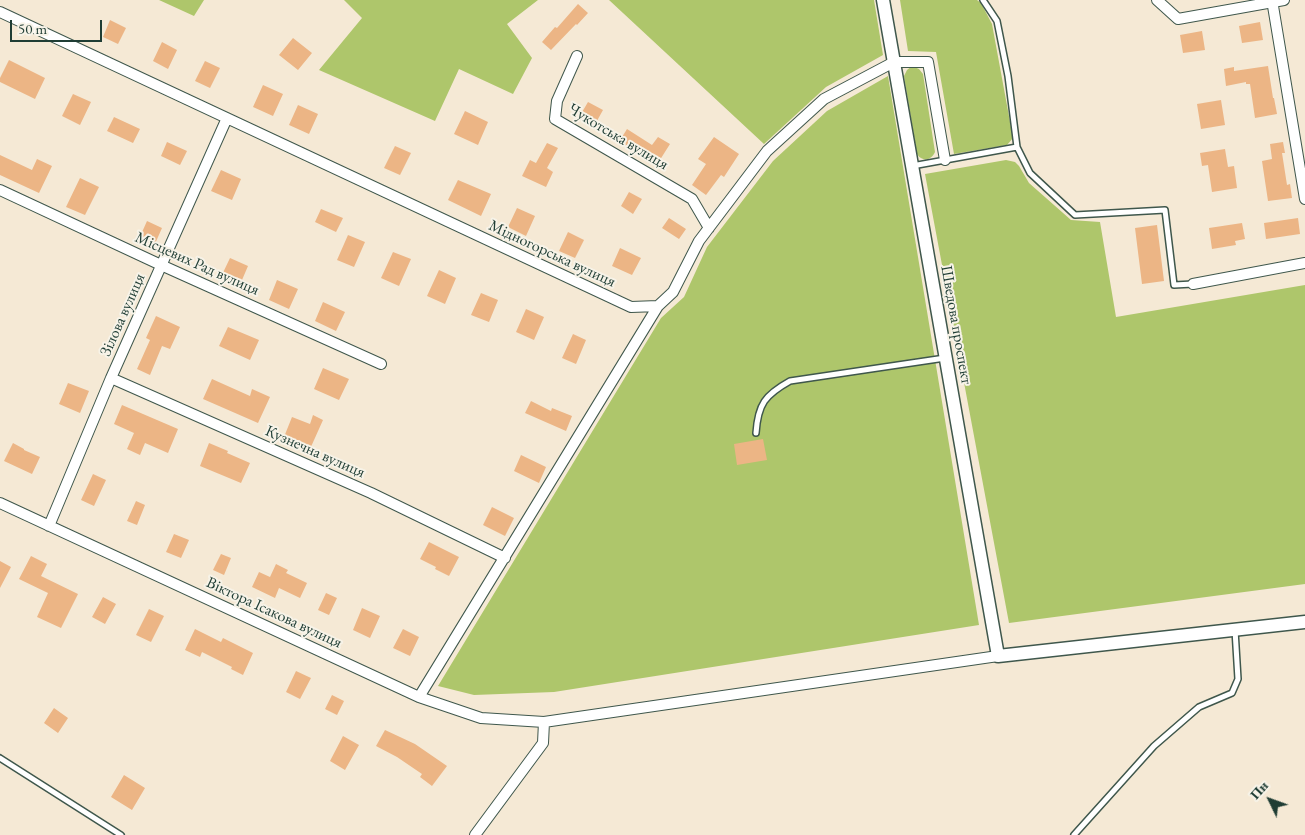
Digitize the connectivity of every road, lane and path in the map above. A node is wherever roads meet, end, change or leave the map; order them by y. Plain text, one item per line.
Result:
1 (883, 0) edge
2 (983, 0) edge
3 (1157, 0) edge
4 (1284, 0) edge
5 (1273, 1) edge
6 (0, 12) edge
7 (577, 56) dead end
8 (894, 62) junction
9 (227, 118) junction
10 (1017, 146) junction
11 (945, 160) junction
12 (912, 166) junction
13 (0, 190) edge
14 (1305, 199) edge
15 (709, 228) junction
16 (1305, 263) edge
17 (161, 265) junction
18 (1193, 284) joint
19 (658, 306) junction
20 (946, 358) junction
21 (382, 364) dead end
22 (111, 378) junction
23 (756, 433) dead end
24 (0, 502) edge
25 (49, 526) junction
26 (505, 558) junction
27 (1305, 622) edge
28 (1235, 630) junction
29 (998, 656) junction
30 (419, 697) junction
31 (544, 722) junction
32 (0, 758) edge
33 (121, 835) edge
34 (475, 835) edge
35 (1074, 835) edge

1 - 8 street, Шведова проспект
2 - 10 lane
3 - 5 street
4 - 5 street
5 - 14 street
6 - 9 street, Мідногорська вулиця
7 - 15 street, Чукотська вулиця
8 - 11 street
8 - 12 street, Шведова проспект
8 - 15 street
9 - 17 street, Зілова вулиця
9 - 19 street, Мідногорська вулиця
10 - 11 lane
10 - 18 lane
11 - 12 lane
12 - 20 street, Шведова проспект
13 - 17 street, Місцевих Рад вулиця
15 - 19 street
16 - 18 street
17 - 21 street, Місцевих Рад вулиця
17 - 22 street, Зілова вулиця
19 - 26 street
20 - 23 lane
20 - 29 street, Шведова проспект
22 - 25 street, Зілова вулиця
22 - 26 street, Кузнечна вулиця
24 - 25 street, Віктора Ісакова вулиця
25 - 30 street, Віктора Ісакова вулиця
26 - 30 street
27 - 28 street
28 - 29 street
28 - 35 lane
29 - 31 street, Віктора Ісакова вулиця
30 - 31 street, Віктора Ісакова вулиця
31 - 34 street
32 - 33 lane

